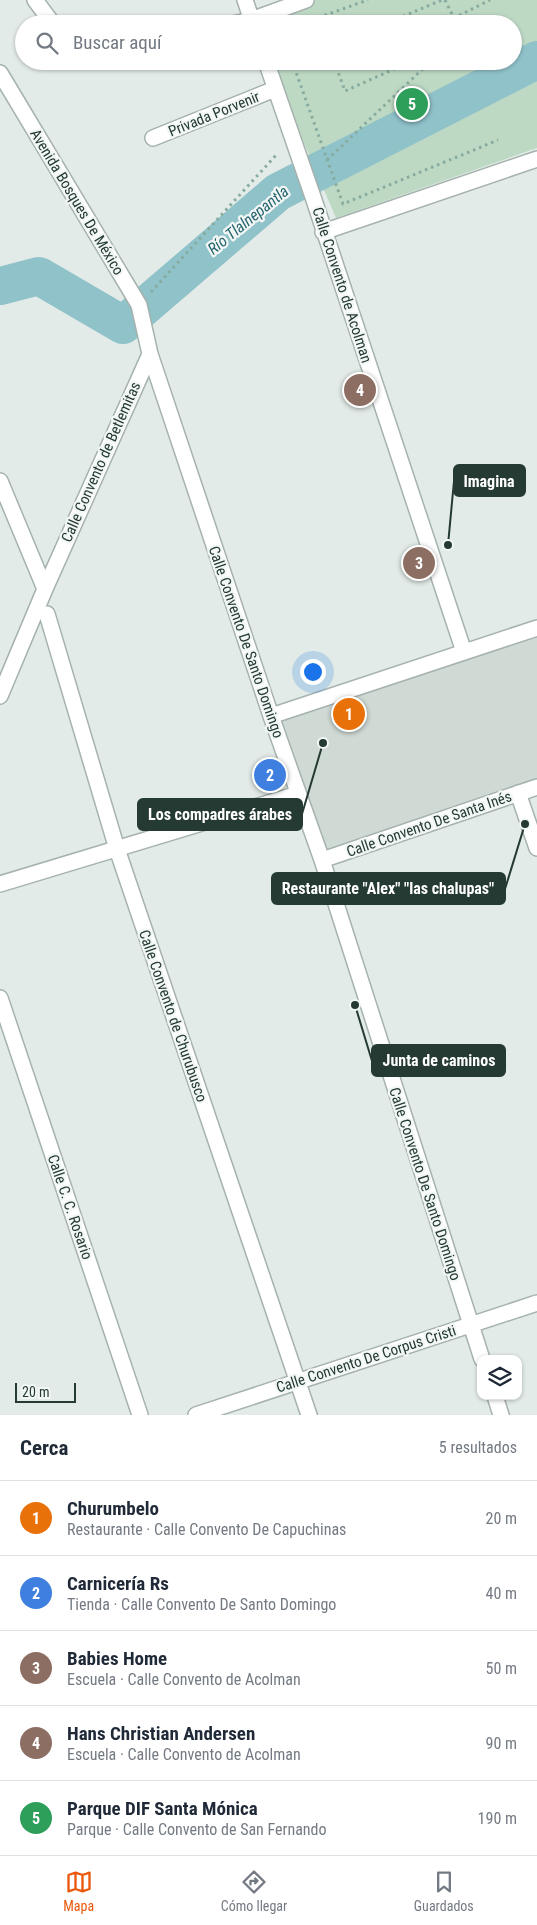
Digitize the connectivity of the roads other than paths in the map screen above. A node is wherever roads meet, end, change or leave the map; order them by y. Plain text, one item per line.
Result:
1 (35, 0) edge
2 (245, 0) edge
3 (306, 0) edge
4 (46, 15) edge
5 (250, 15) edge
6 (269, 15) edge
7 (269, 70) edge
8 (0, 73) edge
9 (275, 89) junction
10 (153, 138) dead end
11 (535, 165) edge
12 (323, 232) junction
13 (150, 354) junction
14 (0, 481) edge
15 (45, 589) junction
16 (47, 614) dead end
17 (537, 628) edge
18 (464, 652) junction
19 (0, 696) edge
20 (271, 716) junction
21 (537, 787) edge
22 (518, 793) junction
23 (298, 794) junction
24 (537, 848) edge
25 (117, 849) junction
26 (322, 860) junction
27 (0, 884) edge
28 (0, 998) edge
29 (537, 1303) edge
30 (470, 1325) junction
31 (481, 1355) edge
32 (297, 1381) junction
33 (495, 1400) edge
34 (140, 1415) edge
35 (196, 1415) edge
36 (309, 1415) edge
37 (501, 1415) edge

1 - 4 street
2 - 5 street
3 - 6 street
7 - 9 street, Calle Convento de Acolman
8 - 13 street, Avenida Bosques De México
9 - 10 street, Privada Porvenir
9 - 12 street, Calle Convento de Acolman
11 - 12 street
12 - 18 street, Calle Convento de Acolman
13 - 15 street, Calle Convento de Betlemitas
13 - 20 street, Calle Convento De Santo Domingo
14 - 15 street
15 - 19 street
16 - 25 street, Calle Convento de Churubusco
17 - 18 street
18 - 20 street
20 - 23 street, Calle Convento De Santo Domingo
21 - 22 street, Calle Convento De Santa Inés
22 - 24 street
22 - 26 street, Calle Convento De Santa Inés
23 - 25 street
23 - 26 street, Calle Convento De Santo Domingo
25 - 27 street
25 - 32 street, Calle Convento de Churubusco
26 - 30 street, Calle Convento De Santo Domingo
28 - 34 street, Calle C. C. Rosario
29 - 30 street, Calle Convento De Corpus Cristi
30 - 31 street, Calle Convento De Santo Domingo
30 - 32 street, Calle Convento De Corpus Cristi
32 - 35 street, Calle Convento De Corpus Cristi
32 - 36 street, Calle Convento de Churubusco
33 - 37 street

